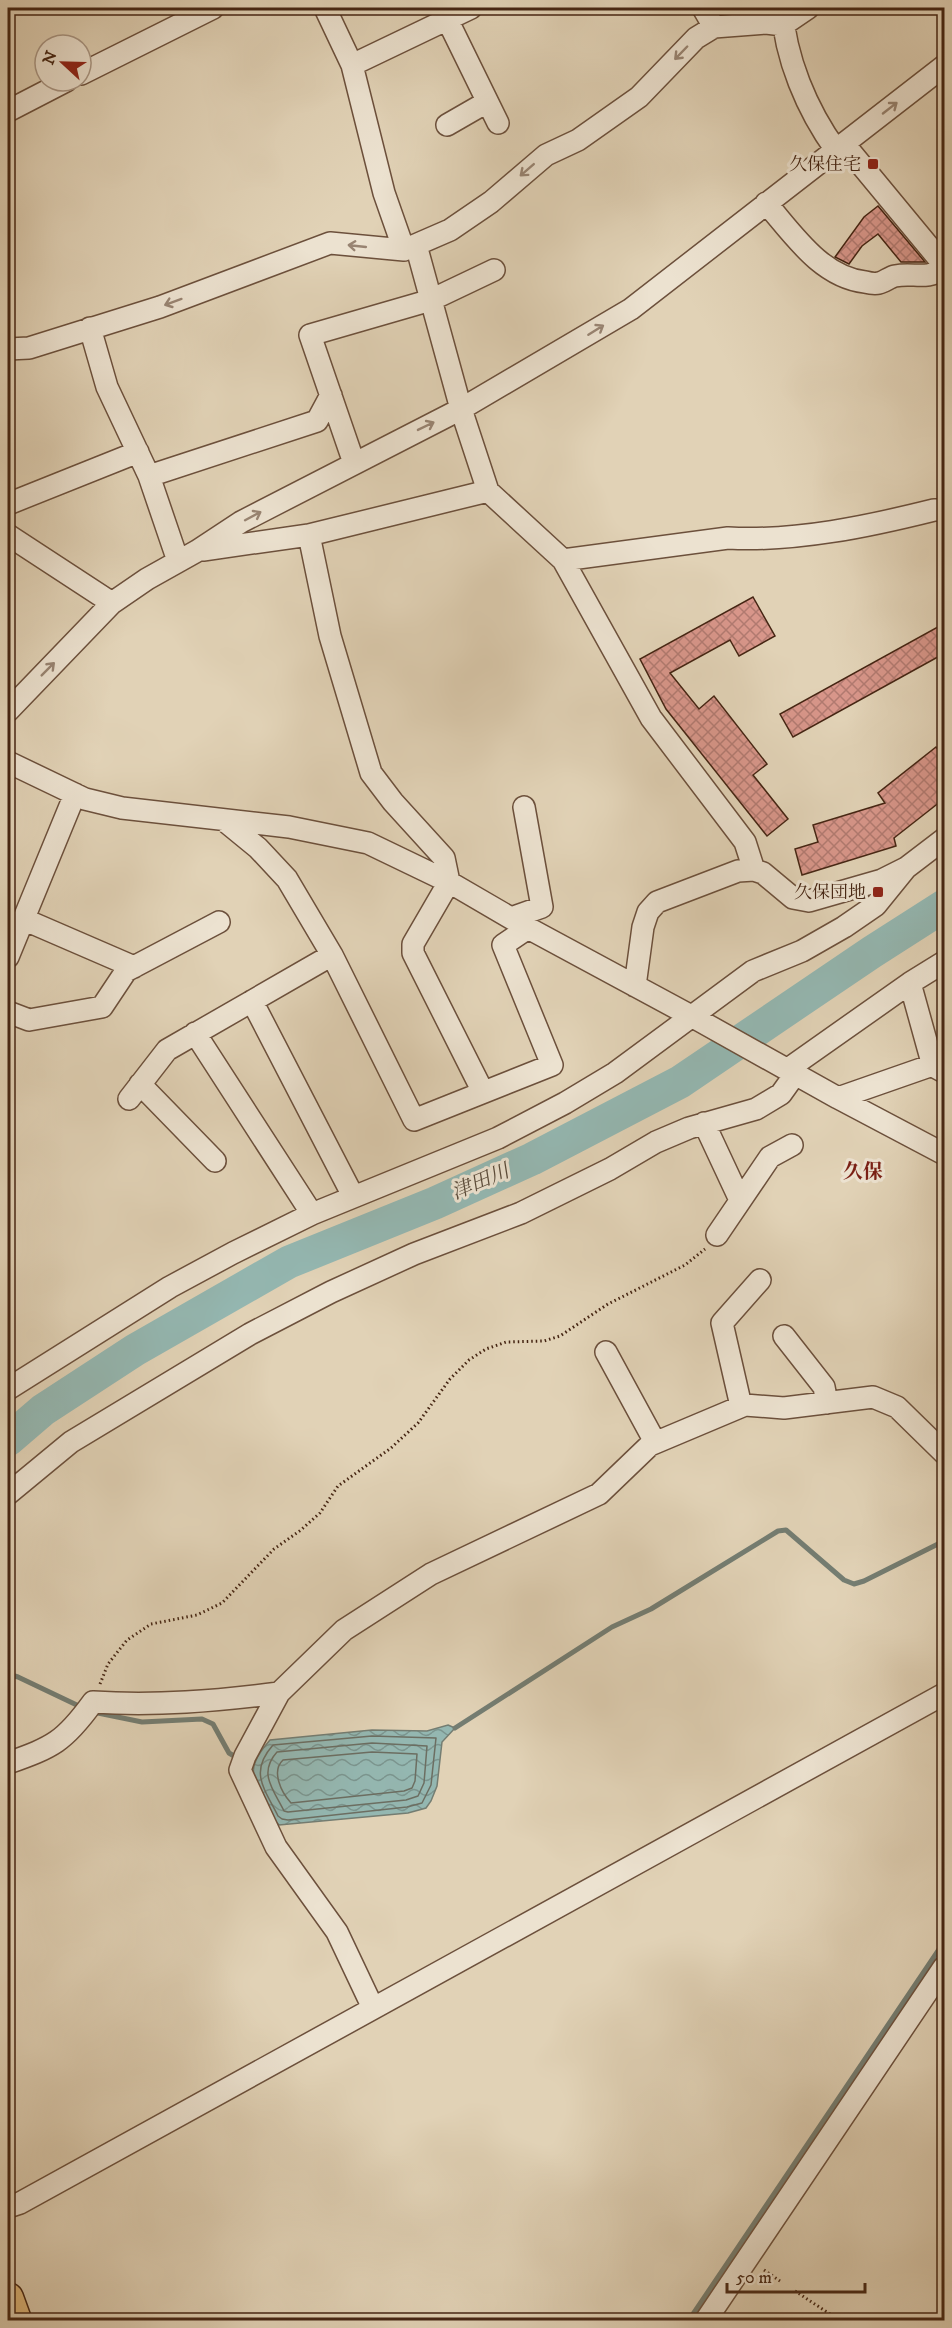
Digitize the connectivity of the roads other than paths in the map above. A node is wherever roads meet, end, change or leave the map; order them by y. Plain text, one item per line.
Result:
1 (213, 8) edge
2 (325, 8) edge
3 (471, 8) edge
4 (704, 8) edge
5 (808, 8) edge
6 (782, 16) edge
7 (447, 19) junction
8 (714, 27) junction
9 (352, 65) junction
10 (945, 66) edge
11 (93, 68) edge
12 (43, 93) edge
13 (488, 102) junction
14 (8, 111) edge
15 (498, 123) dead end
16 (447, 125) dead end
17 (840, 147) junction
18 (766, 203) junction
19 (410, 248) junction
20 (945, 267) edge
21 (494, 270) dead end
22 (431, 300) junction
23 (90, 328) junction
24 (8, 349) edge
25 (331, 395) junction
26 (461, 409) junction
27 (138, 452) junction
28 (354, 463) junction
29 (149, 476) junction
30 (488, 491) junction
31 (8, 504) edge
32 (945, 510) edge
33 (309, 534) junction
34 (8, 535) edge
35 (197, 551) junction
36 (178, 561) junction
37 (563, 561) junction
38 (112, 603) junction
39 (8, 711) edge
40 (8, 762) edge
41 (75, 794) junction
42 (524, 807) dead end
43 (225, 821) junction
44 (945, 839) edge
45 (906, 868) junction
46 (754, 870) junction
47 (449, 882) junction
48 (23, 919) junction
49 (219, 921) dead end
50 (520, 923) junction
51 (332, 955) junction
52 (8, 957) edge
53 (945, 962) edge
54 (134, 967) junction
55 (910, 983) junction
56 (635, 986) junction
57 (252, 1001) junction
58 (8, 1012) edge
59 (693, 1017) junction
60 (195, 1034) junction
61 (941, 1067) edge
62 (792, 1071) junction
63 (483, 1092) junction
64 (837, 1098) junction
65 (704, 1124) junction
66 (792, 1145) dead end
67 (945, 1154) edge
68 (215, 1161) dead end
69 (353, 1196) junction
70 (740, 1200) junction
71 (312, 1214) junction
72 (717, 1234) road end
73 (760, 1280) dead end
74 (784, 1336) dead end
75 (606, 1352) dead end
76 (8, 1389) edge
77 (827, 1403) junction
78 (741, 1406) junction
79 (655, 1443) junction
80 (945, 1453) edge
81 (8, 1494) edge
82 (279, 1693) junction
83 (945, 1694) edge
84 (8, 1763) edge
85 (945, 1967) edge
86 (373, 2008) junction
87 (8, 2207) edge
88 (8, 2298) edge
89 (16, 2320) edge
90 (706, 2320) edge

1 - 11 street
2 - 9 street
3 - 7 street
4 - 8 street
5 - 6 street
6 - 8 street
6 - 17 street
7 - 9 street
7 - 13 street
8 -> 19 street
9 - 19 street
17 -> 10 street
12 - 14 street
13 - 15 street
13 - 16 street
17 - 18 street
17 - 20 street
18 - 20 street
26 -> 18 street
19 - 22 street
19 -> 23 street
21 - 22 street
22 - 25 street
22 - 26 street
23 - 24 street
23 - 27 street
25 - 28 street
25 - 29 street
28 -> 26 street
26 - 30 street
27 - 29 street
27 - 31 street
35 -> 28 street
29 - 36 street
30 - 33 street
30 - 37 street
32 - 37 street
33 - 35 street
33 - 47 street
34 - 38 street
35 - 36 street
36 - 38 street
37 - 46 street
39 -> 38 street
40 - 41 street
41 - 43 street
41 - 48 street
42 - 50 street
43 - 47 street
43 - 51 street
44 - 45 street
45 - 46 street
45 - 59 street
46 - 56 street
47 - 50 street
47 - 63 street
48 - 52 street
48 - 54 street
49 - 54 street
50 - 56 street
50 - 63 street
51 - 57 street
51 - 63 street
53 - 55 street
54 - 58 street
55 - 61 street
55 - 62 street
56 - 59 street
57 - 60 street
57 - 69 street
59 - 62 street
59 - 69 street
60 - 68 street
60 - 71 street
61 - 64 street
62 - 64 street
62 - 65 street
64 - 67 street
65 - 70 street
65 - 81 street
66 - 70 street
69 - 71 street
70 - 72 street
71 - 76 street
73 - 78 street
74 - 77 street
75 - 79 street
77 - 78 street
77 - 80 street
78 - 79 street
79 - 82 street
82 - 84 street
82 - 86 street
83 - 86 street
85 - 90 street
86 - 87 street
88 - 89 highway

